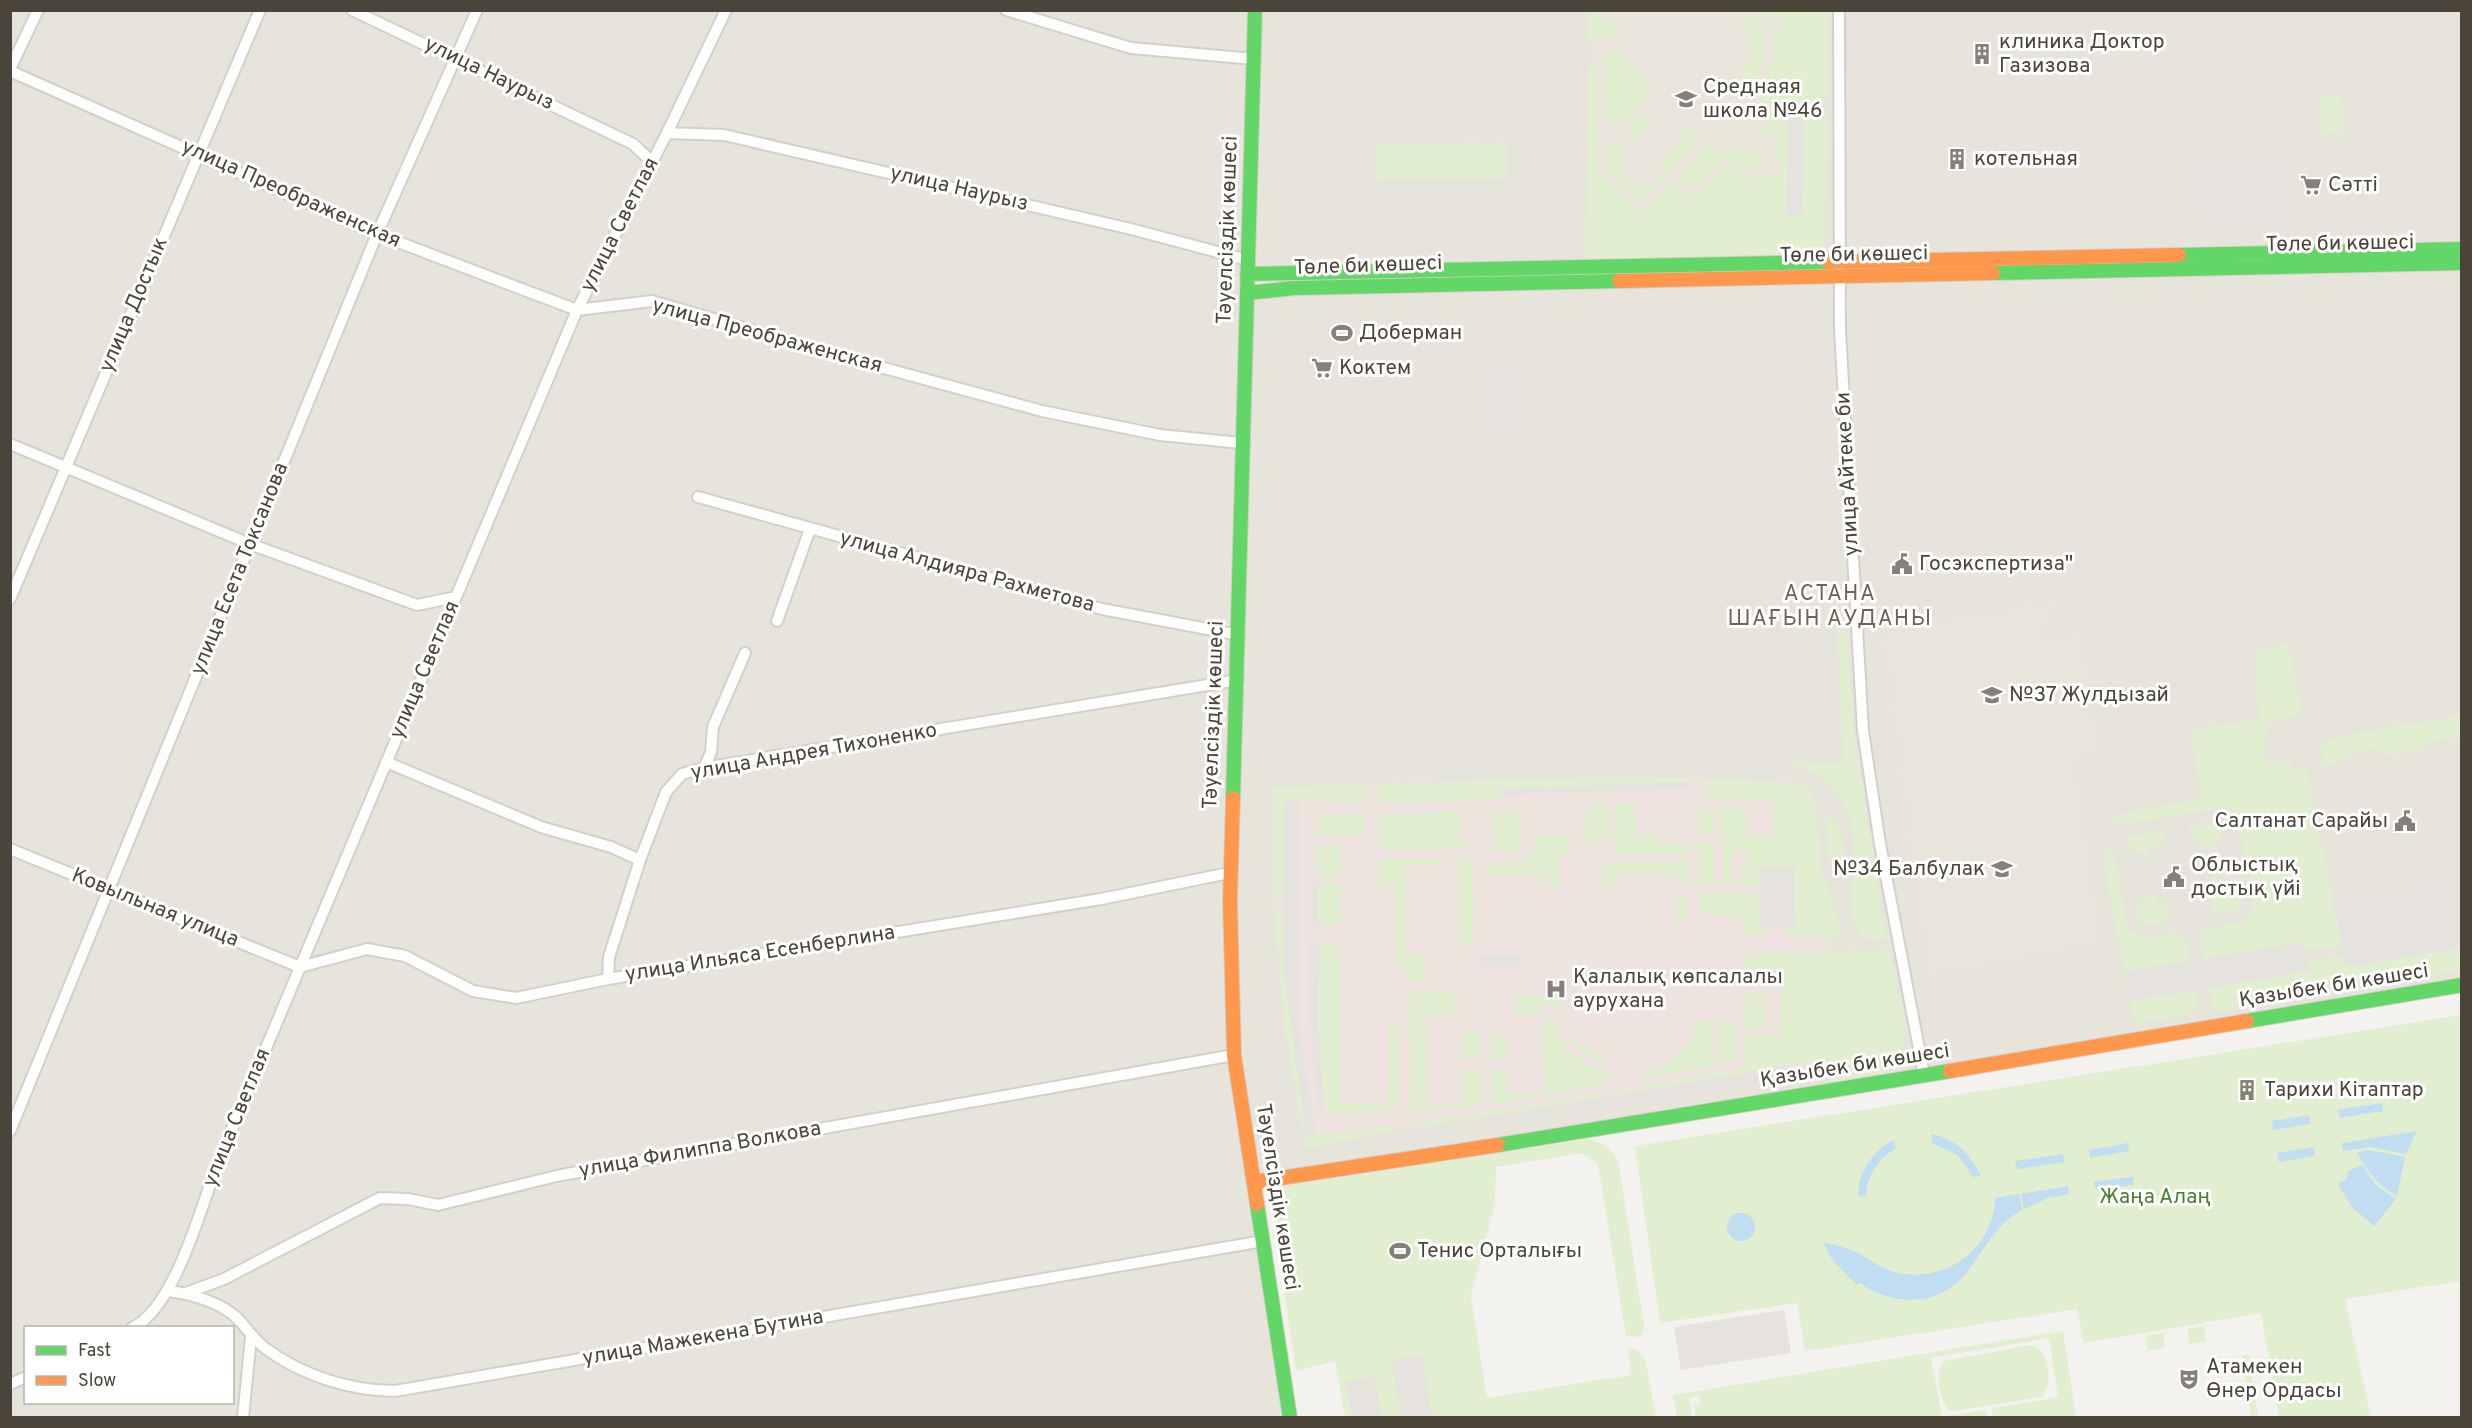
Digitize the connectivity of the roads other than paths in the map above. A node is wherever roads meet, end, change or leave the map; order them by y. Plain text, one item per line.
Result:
1 (38, 10) edge
2 (260, 10) edge
3 (352, 10) edge
4 (477, 10) edge
5 (726, 10) edge
6 (1006, 10) edge
7 (1255, 10) edge
8 (1839, 10) edge
9 (455, 57) junction
10 (1254, 58) junction
11 (10, 70) edge
12 (667, 133) junction
13 (199, 154) junction
14 (652, 162) junction
15 (377, 234) junction
16 (2462, 249) edge
17 (1840, 261) junction
18 (2462, 263) edge
19 (1247, 267) junction
20 (1840, 276) junction
21 (1247, 293) junction
22 (577, 309) junction
23 (1241, 443) junction
24 (10, 444) edge
25 (65, 467) junction
26 (698, 497) dead end
27 (810, 530) junction
28 (250, 544) junction
29 (456, 597) junction
30 (10, 599) edge
31 (777, 621) dead end
32 (1239, 635) junction
33 (745, 652) dead end
34 (1238, 680) junction
35 (386, 762) junction
36 (704, 768) junction
37 (10, 849) edge
38 (639, 860) junction
39 (1229, 873) junction
40 (109, 888) junction
41 (300, 967) junction
42 (608, 979) junction
43 (2462, 986) edge
44 (1234, 1055) junction
45 (1924, 1075) junction
46 (10, 1131) edge
47 (1254, 1182) junction
48 (1263, 1241) junction
49 (169, 1291) junction
50 (186, 1293) junction
51 (136, 1326) edge
52 (251, 1337) junction
53 (24, 1378) edge
54 (10, 1384) edge
55 (243, 1418) edge
56 (1290, 1418) edge

1 - 11 street
2 - 13 street, улица Достык
3 - 9 street, улица Наурыз
4 - 9 street, улица Есета Токсанова
5 - 12 street, улица Светлая
6 - 10 street
7 - 10 main road, Тәуелсіздік көшесі
8 - 17 street, улица Айтеке би
9 - 14 street, улица Наурыз
9 - 15 street, улица Есета Токсанова
10 - 19 main road, Тәуелсіздік көшесі
11 - 13 street, улица Преображенская
12 - 14 street, улица Светлая
12 - 19 street, улица Наурыз
13 - 15 street, улица Преображенская
13 - 25 street, улица Достык
14 - 22 street, улица Светлая
15 - 22 street, улица Преображенская
15 - 28 street, улица Есета Токсанова
16 - 17 main road, Төле би көшесі
17 - 19 main road, Төле би көшесі
17 - 20 street, улица Айтеке би
18 - 20 main road, Төле би көшесі
19 - 21 main road, Тәуелсіздік көшесі
20 - 21 main road, Төле би көшесі
20 - 45 street, улица Айтеке би
21 - 23 main road, Тәуелсіздік көшесі
22 - 23 street, улица Преображенская
22 - 29 street, улица Светлая
23 - 32 main road, Тәуелсіздік көшесі
24 - 25 street
25 - 28 street
25 - 30 street, улица Достык
26 - 27 street, улица Алдияра Рахметова
27 - 31 street
27 - 32 street, улица Алдияра Рахметова
28 - 29 street
28 - 40 street, улица Есета Токсанова
29 - 35 street, улица Светлая
32 - 34 main road, Тәуелсіздік көшесі
33 - 36 street
34 - 36 street, улица Андрея Тихоненко
34 - 39 main road, Тәуелсіздік көшесі
35 - 38 street
35 - 41 street, улица Светлая
36 - 38 street, улица Андрея Тихоненко
37 - 40 street, Ковыльная улица
38 - 42 street, улица Андрея Тихоненко
39 - 42 street, улица Ильяса Есенберлина
39 - 44 main road, Тәуелсіздік көшесі
40 - 41 street, Ковыльная улица
40 - 46 street, улица Есета Токсанова
41 - 42 street, улица Ильяса Есенберлина
41 - 49 street, улица Светлая
43 - 45 main road, Қазыбек би көшесі
44 - 47 main road, Тәуелсіздік көшесі
44 - 50 street, улица Филиппа Волкова
45 - 47 main road, Қазыбек би көшесі
47 - 48 main road, Тәуелсіздік көшесі
48 - 52 street, улица Мажекена Бутина
48 - 56 main road, Тәуелсіздік көшесі
49 - 50 street, улица Мажекена Бутина
49 - 51 street, улица Светлая
50 - 52 street, улица Мажекена Бутина
52 - 55 street
53 - 54 street

